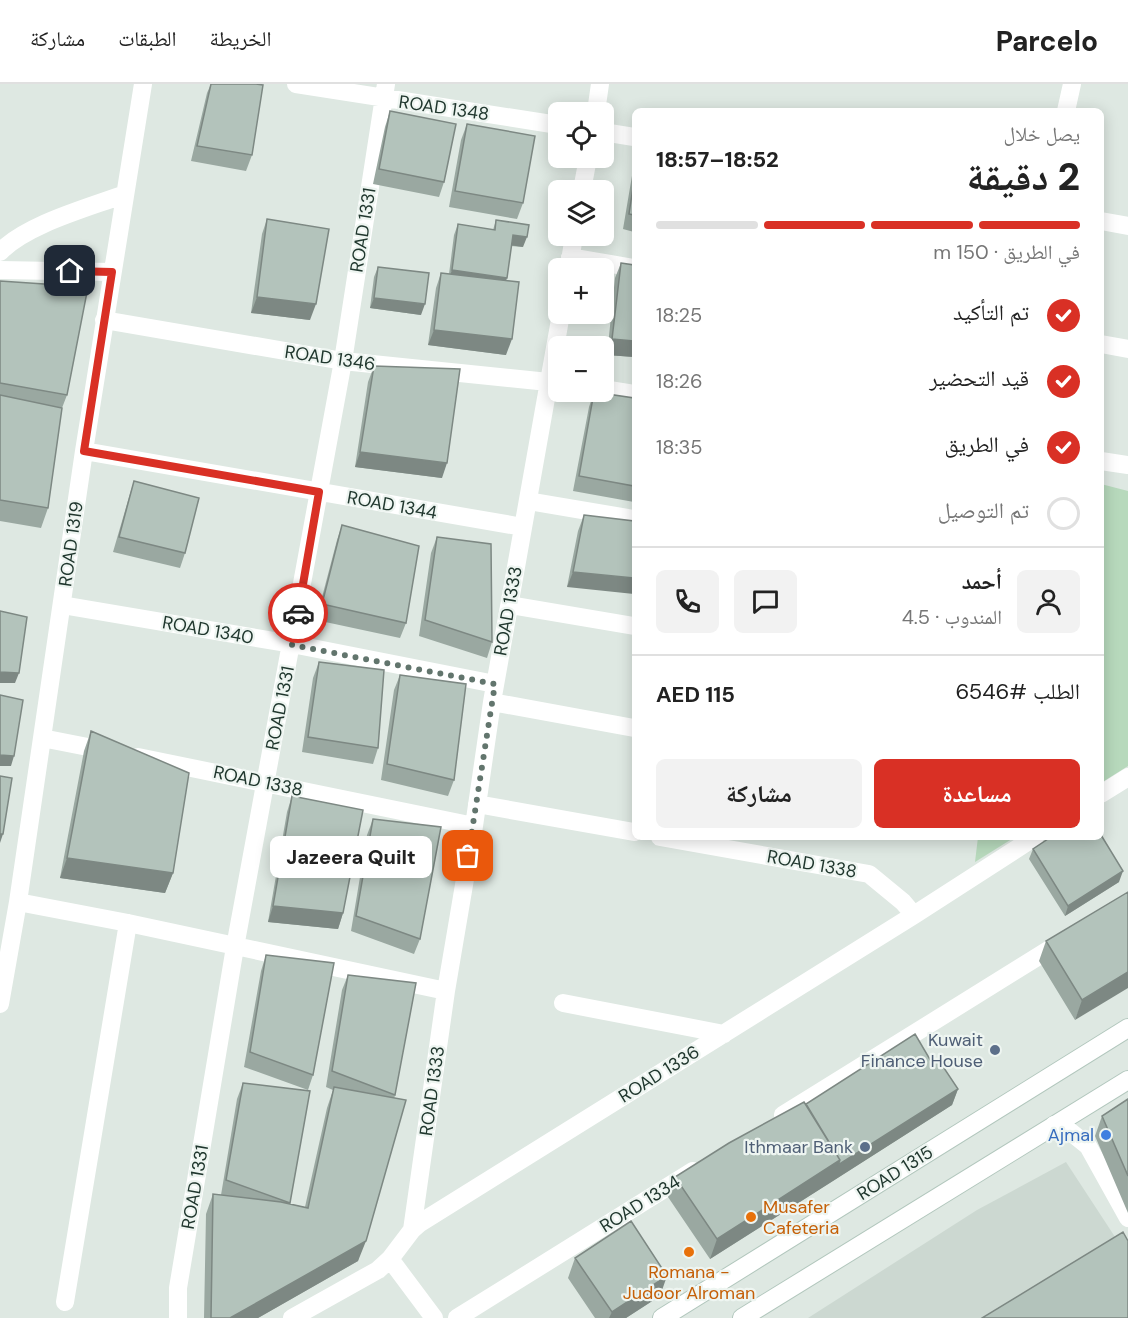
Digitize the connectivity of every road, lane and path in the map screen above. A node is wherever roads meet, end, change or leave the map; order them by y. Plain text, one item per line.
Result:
1 (142, 84) edge
2 (296, 84) edge
3 (600, 84) edge
4 (1072, 84) edge
5 (384, 91) edge
6 (597, 102) edge
7 (1067, 108) edge
8 (548, 123) edge
9 (614, 134) edge
10 (632, 137) edge
11 (125, 194) junction
12 (1104, 222) edge
13 (1128, 226) edge
14 (0, 252) edge
15 (614, 266) edge
16 (632, 267) edge
17 (0, 270) edge
18 (112, 272) junction
19 (104, 320) junction
20 (1104, 345) edge
21 (1128, 349) edge
22 (343, 362) junction
23 (548, 382) edge
24 (614, 391) edge
25 (632, 394) edge
26 (550, 402) edge
27 (84, 451) junction
28 (1104, 461) edge
29 (1128, 465) edge
30 (319, 492) junction
31 (528, 501) junction
32 (632, 519) edge
33 (523, 527) junction
34 (62, 605) junction
35 (510, 605) junction
36 (632, 626) edge
37 (292, 645) junction
38 (494, 693) junction
39 (632, 728) edge
40 (42, 738) junction
41 (1128, 777) edge
42 (266, 782) junction
43 (1104, 792) edge
44 (477, 804) junction
45 (474, 826) junction
46 (632, 832) edge
47 (677, 840) edge
48 (1030, 840) edge
49 (18, 902) junction
50 (914, 915) junction
51 (128, 923) junction
52 (1077, 932) edge
53 (236, 947) junction
54 (446, 992) junction
55 (563, 1003) dead end
56 (0, 1004) edge
57 (1128, 1028) edge
58 (724, 1034) junction
59 (1128, 1080) edge
60 (772, 1122) edge
61 (1054, 1125) junction
62 (711, 1160) edge
63 (1128, 1218) edge
64 (412, 1230) junction
65 (390, 1259) junction
66 (65, 1302) dead end
67 (178, 1318) edge
68 (292, 1318) edge
69 (434, 1318) edge
70 (457, 1318) edge
71 (662, 1318) edge
72 (742, 1318) edge

1 - 11 street, ROAD 1319
2 - 5 street, ROAD 1348
3 - 6 street
4 - 7 street
5 - 8 street, ROAD 1348
5 - 22 street, ROAD 1331
9 - 10 street
11 - 14 street
11 - 18 street, ROAD 1319
12 - 13 street
15 - 16 street
17 - 18 street
18 - 19 street, ROAD 1319
19 - 22 street, ROAD 1346
19 - 27 street, ROAD 1319
20 - 21 street
22 - 23 street, ROAD 1346
22 - 30 street, ROAD 1331
24 - 25 street
26 - 31 street, ROAD 1333
27 - 30 street, ROAD 1344
27 - 34 street, ROAD 1319
28 - 29 street
30 - 33 street, ROAD 1344
30 - 37 street, ROAD 1331
31 - 32 street
31 - 33 street, ROAD 1333
33 - 35 street, ROAD 1333
34 - 37 street, ROAD 1340
34 - 40 street, ROAD 1319
35 - 36 street
35 - 38 street, ROAD 1333
37 - 38 street, ROAD 1340
37 - 42 street, ROAD 1331
38 - 39 street, ROAD 1340
38 - 44 street, ROAD 1333
40 - 42 street, ROAD 1338
40 - 49 street, ROAD 1319
41 - 43 street
42 - 45 street, ROAD 1338
42 - 53 street, ROAD 1331
44 - 45 street, ROAD 1333
44 - 46 street
45 - 54 street, ROAD 1333
47 - 50 street, ROAD 1338
48 - 50 street, ROAD 1336
49 - 51 street
49 - 56 street, ROAD 1319
50 - 58 street, ROAD 1336
51 - 53 street
51 - 66 street
52 - 60 street
53 - 54 street
53 - 67 street, ROAD 1331
54 - 64 street, ROAD 1333
55 - 58 street
57 - 71 street, ROAD 1315
58 - 64 street, ROAD 1336
59 - 61 street
61 - 63 street
61 - 72 street
62 - 70 street, ROAD 1334
64 - 65 street, ROAD 1336
65 - 68 street, ROAD 1336
65 - 69 street

